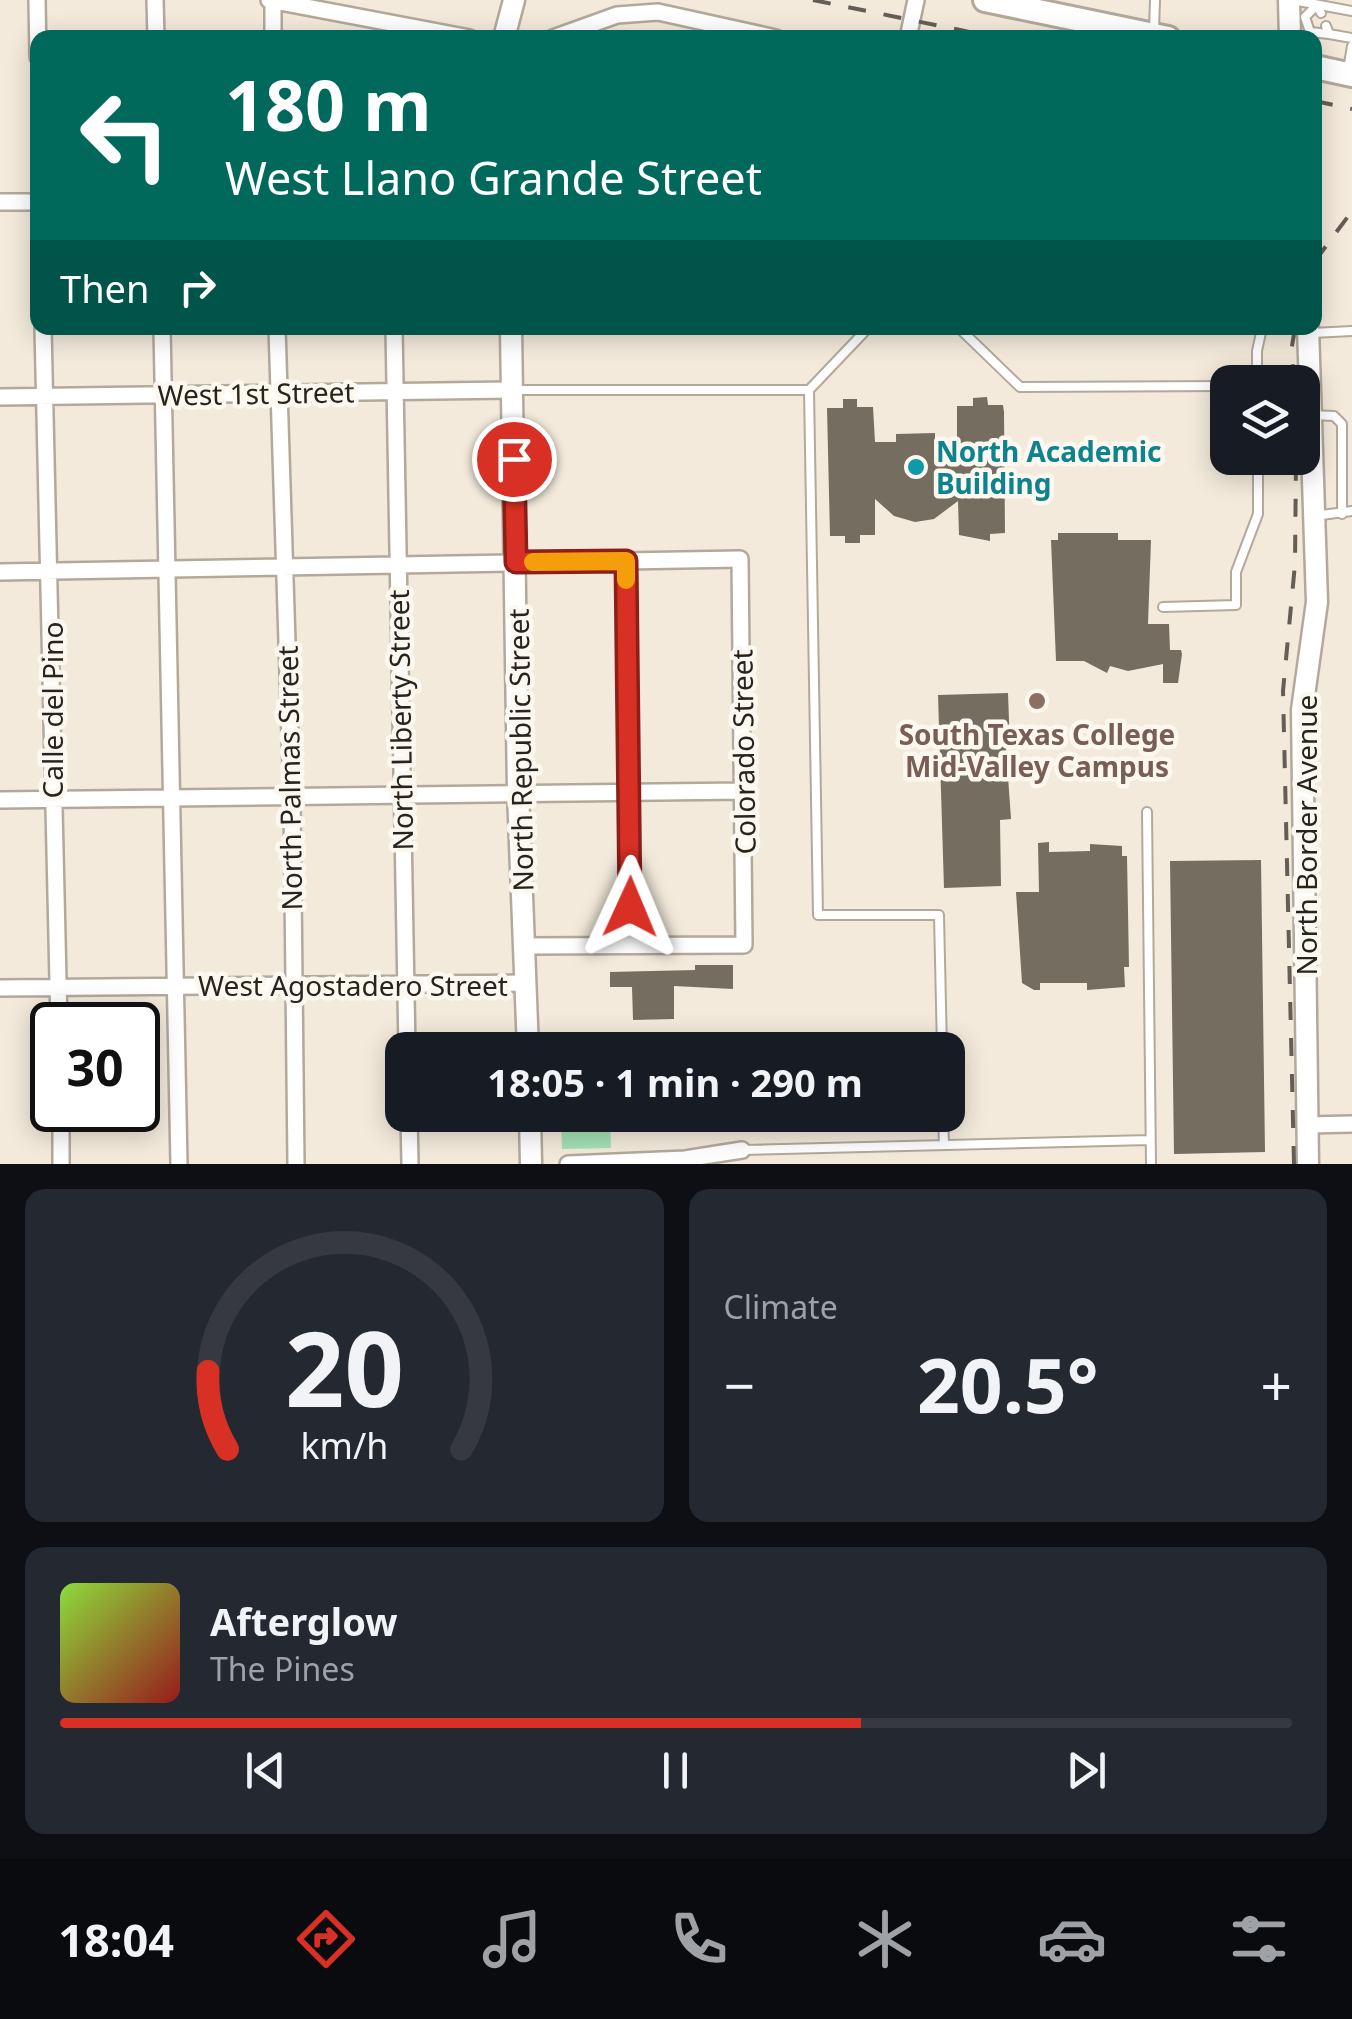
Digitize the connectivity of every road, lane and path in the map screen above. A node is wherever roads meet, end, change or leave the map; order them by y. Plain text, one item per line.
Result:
1 (36, 0) edge
2 (155, 0) edge
3 (271, 0) edge
4 (514, 0) edge
5 (916, 0) edge
6 (985, 0) edge
7 (1154, 0) edge
8 (1291, 0) edge
9 (1037, 5) edge
10 (1319, 9) junction
11 (1352, 10) edge
12 (37, 30) edge
13 (156, 30) edge
14 (273, 30) edge
15 (383, 30) edge
16 (506, 30) edge
17 (575, 30) edge
18 (740, 30) edge
19 (910, 30) edge
20 (1137, 30) edge
21 (1160, 30) edge
22 (1290, 30) edge
23 (1309, 30) edge
24 (1322, 31) edge
25 (1352, 42) edge
26 (1322, 69) edge
27 (1350, 75) edge
28 (0, 202) edge
29 (30, 202) edge
30 (1322, 330) edge
31 (1352, 331) edge
32 (43, 335) edge
33 (162, 335) edge
34 (277, 335) edge
35 (394, 335) edge
36 (511, 335) edge
37 (861, 335) edge
38 (966, 335) edge
39 (1261, 335) edge
40 (1308, 335) edge
41 (1259, 365) edge
42 (1309, 365) edge
43 (1210, 386) edge
44 (395, 390) junction
45 (512, 390) junction
46 (809, 390) junction
47 (278, 392) junction
48 (163, 395) junction
49 (45, 396) junction
50 (0, 397) edge
51 (1320, 415) edge
52 (1258, 475) edge
53 (1313, 475) edge
54 (1347, 513) edge
55 (1314, 516) junction
56 (626, 561) junction
57 (516, 562) junction
58 (398, 565) junction
59 (286, 567) junction
60 (169, 568) junction
61 (51, 570) junction
62 (0, 572) edge
63 (1163, 608) dead end
64 (744, 790) junction
65 (518, 792) junction
66 (631, 792) junction
67 (401, 794) junction
68 (53, 799) junction
69 (0, 800) edge
70 (174, 800) junction
71 (292, 800) junction
72 (1148, 812) dead end
73 (630, 945) junction
74 (526, 946) junction
75 (405, 982) junction
76 (292, 984) junction
77 (526, 984) junction
78 (174, 986) junction
79 (0, 988) edge
80 (58, 988) junction
81 (58, 1002) edge
82 (406, 1032) edge
83 (527, 1032) edge
84 (942, 1032) edge
85 (1352, 1124) edge
86 (1308, 1125) junction
87 (61, 1132) edge
88 (409, 1132) edge
89 (530, 1132) edge
90 (944, 1132) edge
91 (1150, 1140) junction
92 (944, 1145) junction
93 (742, 1150) joint
94 (628, 1163) edge
95 (62, 1164) edge
96 (179, 1164) edge
97 (296, 1164) edge
98 (410, 1164) edge
99 (531, 1164) edge
100 (568, 1164) edge
101 (1151, 1164) edge
102 (1308, 1164) edge

1 - 12 street
2 - 13 street
3 - 14 street
3 - 15 street
4 - 16 street
5 - 19 street
6 - 9 main road
7 - 21 lane
8 - 10 lane
8 - 22 street
9 - 20 main road
10 - 11 lane
10 - 23 lane
17 - 18 street
24 - 25 lane
25 - 27 lane
26 - 27 main road
28 - 29 street
30 - 31 lane
32 - 49 street, Calle del Pino
33 - 48 street
34 - 47 street, North Palmas Street
35 - 44 street, North Liberty Street
36 - 45 street, North Republic Street
37 - 46 lane
38 - 43 lane
39 - 41 lane
40 - 42 street, North Border Avenue
44 - 45 street, West 1st Street
44 - 47 street, West 1st Street
44 - 58 street, North Liberty Street
45 - 46 lane
45 - 57 street, North Republic Street
46 - 84 lane
47 - 48 street, West 1st Street
47 - 59 street, North Palmas Street
48 - 49 street, West 1st Street
48 - 60 street
49 - 50 street, West 1st Street
49 - 61 street, Calle del Pino
51 - 54 lane
52 - 63 lane
53 - 55 street, North Border Avenue
54 - 55 lane
55 - 86 street, North Border Avenue
56 - 57 street
56 - 64 street, Colorado Street
56 - 66 street
57 - 58 street
57 - 65 street, North Republic Street
58 - 59 street
58 - 67 street, North Liberty Street
59 - 60 street
59 - 71 street, North Palmas Street
60 - 61 street
60 - 70 street
61 - 62 street
61 - 68 street, Calle del Pino
64 - 66 street
64 - 73 street, Colorado Street
65 - 66 street
65 - 67 street
65 - 74 street, North Republic Street
66 - 73 street
67 - 71 street
67 - 75 street, North Liberty Street
68 - 69 street
68 - 70 street
68 - 80 street, Calle del Pino
70 - 71 street
70 - 78 street
71 - 76 street, North Palmas Street
72 - 91 lane
73 - 74 street
74 - 77 street, North Republic Street
75 - 76 street, West Agostadero Street
75 - 77 street, West Agostadero Street
75 - 82 street, North Liberty Street
76 - 78 street, West Agostadero Street
76 - 97 street, North Palmas Street
77 - 83 street, North Republic Street
78 - 80 street, West Agostadero Street
78 - 96 street
79 - 80 street, West Agostadero Street
80 - 81 street, Calle del Pino
85 - 86 street
86 - 102 street, North Border Avenue
87 - 95 street
88 - 98 street
89 - 99 street
90 - 92 lane
91 - 92 lane
91 - 101 lane
92 - 93 lane
93 - 94 street
94 - 100 street

